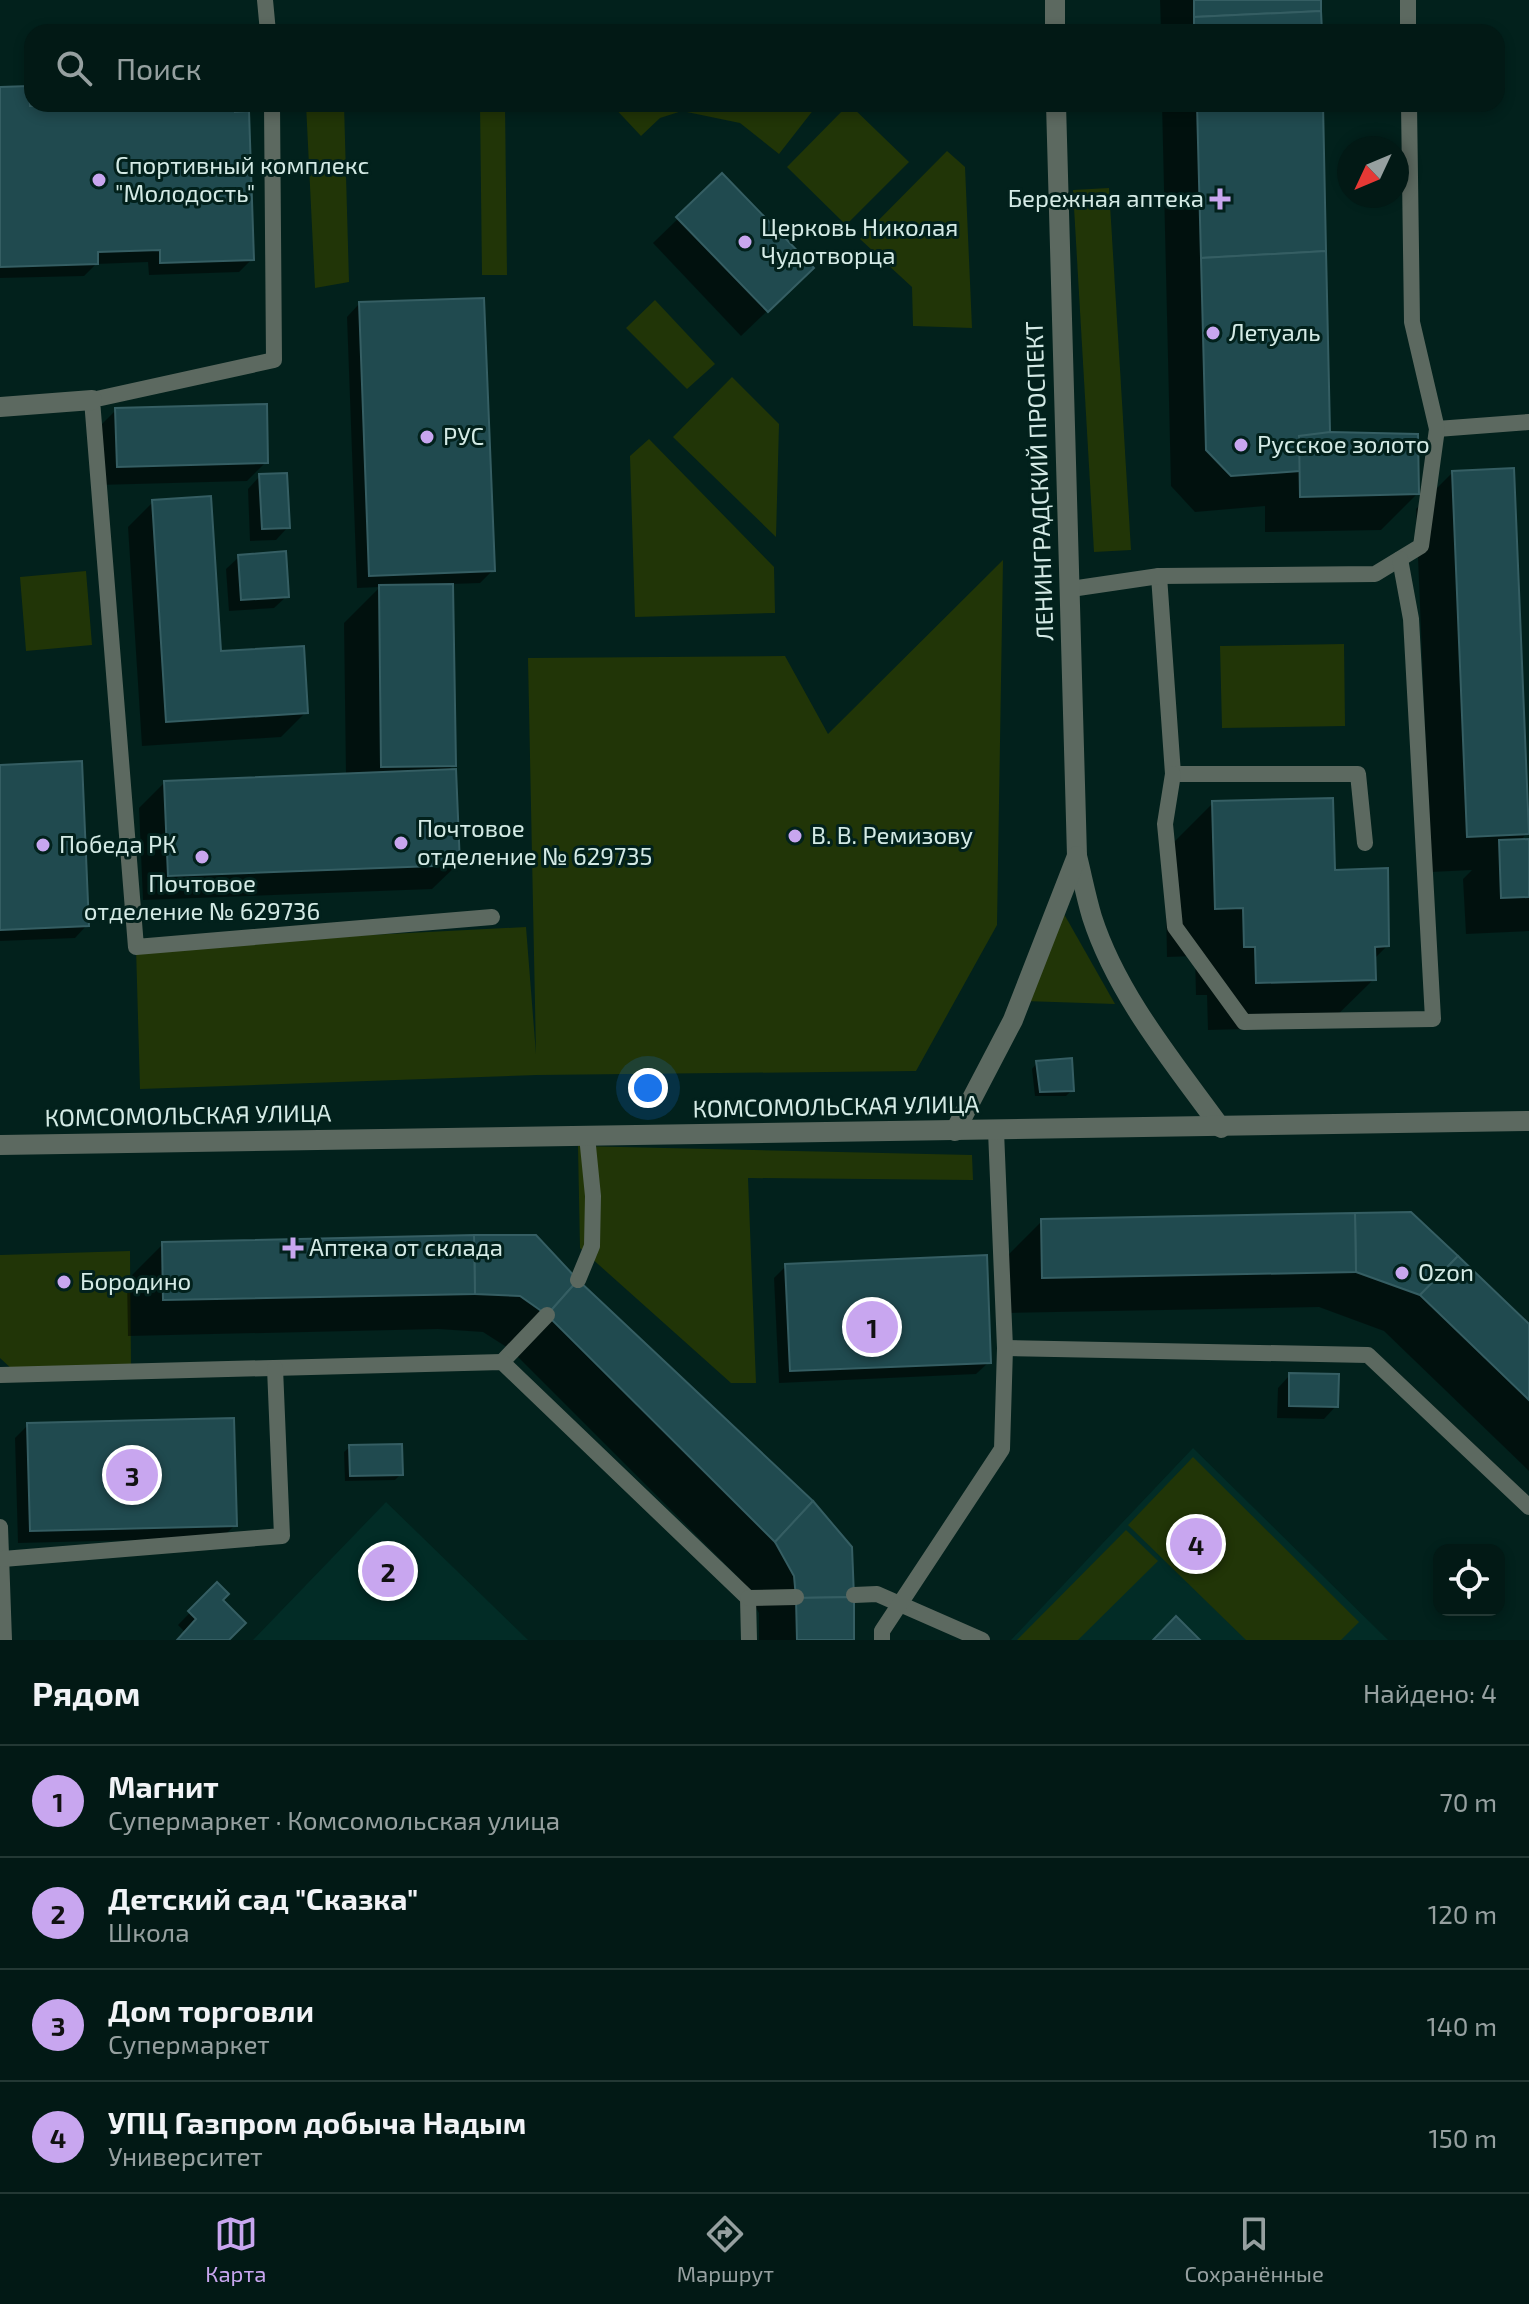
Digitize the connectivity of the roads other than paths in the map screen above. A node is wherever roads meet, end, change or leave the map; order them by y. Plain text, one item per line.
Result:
1 (265, 0) edge
2 (1055, 0) edge
3 (1408, 0) edge
4 (267, 24) edge
5 (1055, 24) edge
6 (1408, 24) edge
7 (272, 112) edge
8 (1056, 112) edge
9 (1409, 112) edge
10 (92, 400) junction
11 (0, 407) edge
12 (1529, 422) edge
13 (1437, 429) junction
14 (1400, 559) junction
15 (1159, 576) junction
16 (1071, 589) junction
17 (1173, 774) junction
18 (1365, 843) dead end
19 (1077, 856) junction
20 (492, 917) dead end
21 (1529, 1121) edge
22 (1221, 1128) junction
23 (955, 1131) junction
24 (996, 1131) junction
25 (587, 1136) junction
26 (0, 1145) edge
27 (578, 1280) dead end
28 (547, 1315) dead end
29 (1005, 1348) junction
30 (502, 1362) junction
31 (275, 1368) junction
32 (0, 1375) edge
33 (1529, 1507) edge
34 (0, 1527) edge
35 (3, 1559) junction
36 (854, 1595) dead end
37 (796, 1597) dead end
38 (748, 1598) junction
39 (900, 1603) junction
40 (4, 1640) edge
41 (749, 1640) edge
42 (882, 1640) edge
43 (982, 1640) edge

1 - 4 lane
2 - 5 street
3 - 6 lane
7 - 10 lane
8 - 16 street, ЛЕНИНГРАДСКИЙ ПРОСПЕКТ
9 - 13 lane
10 - 11 street
10 - 20 lane
12 - 13 lane
13 - 14 lane
14 - 15 lane
14 - 17 lane
15 - 16 lane
15 - 17 lane
16 - 19 street, ЛЕНИНГРАДСКИЙ ПРОСПЕКТ
17 - 18 lane
19 - 22 street
19 - 23 street
21 - 22 street, КОМСОМОЛЬСКАЯ УЛИЦА
22 - 24 street, КОМСОМОЛЬСКАЯ УЛИЦА
23 - 24 street, КОМСОМОЛЬСКАЯ УЛИЦА
23 - 25 street, КОМСОМОЛЬСКАЯ УЛИЦА
24 - 29 lane
25 - 26 street, КОМСОМОЛЬСКАЯ УЛИЦА
25 - 27 lane
28 - 30 lane
29 - 33 lane
29 - 39 lane
30 - 31 lane
30 - 38 lane
31 - 32 lane
31 - 35 lane
34 - 35 lane
35 - 40 lane
36 - 39 lane
37 - 38 lane
38 - 41 lane
39 - 42 lane
39 - 43 lane

